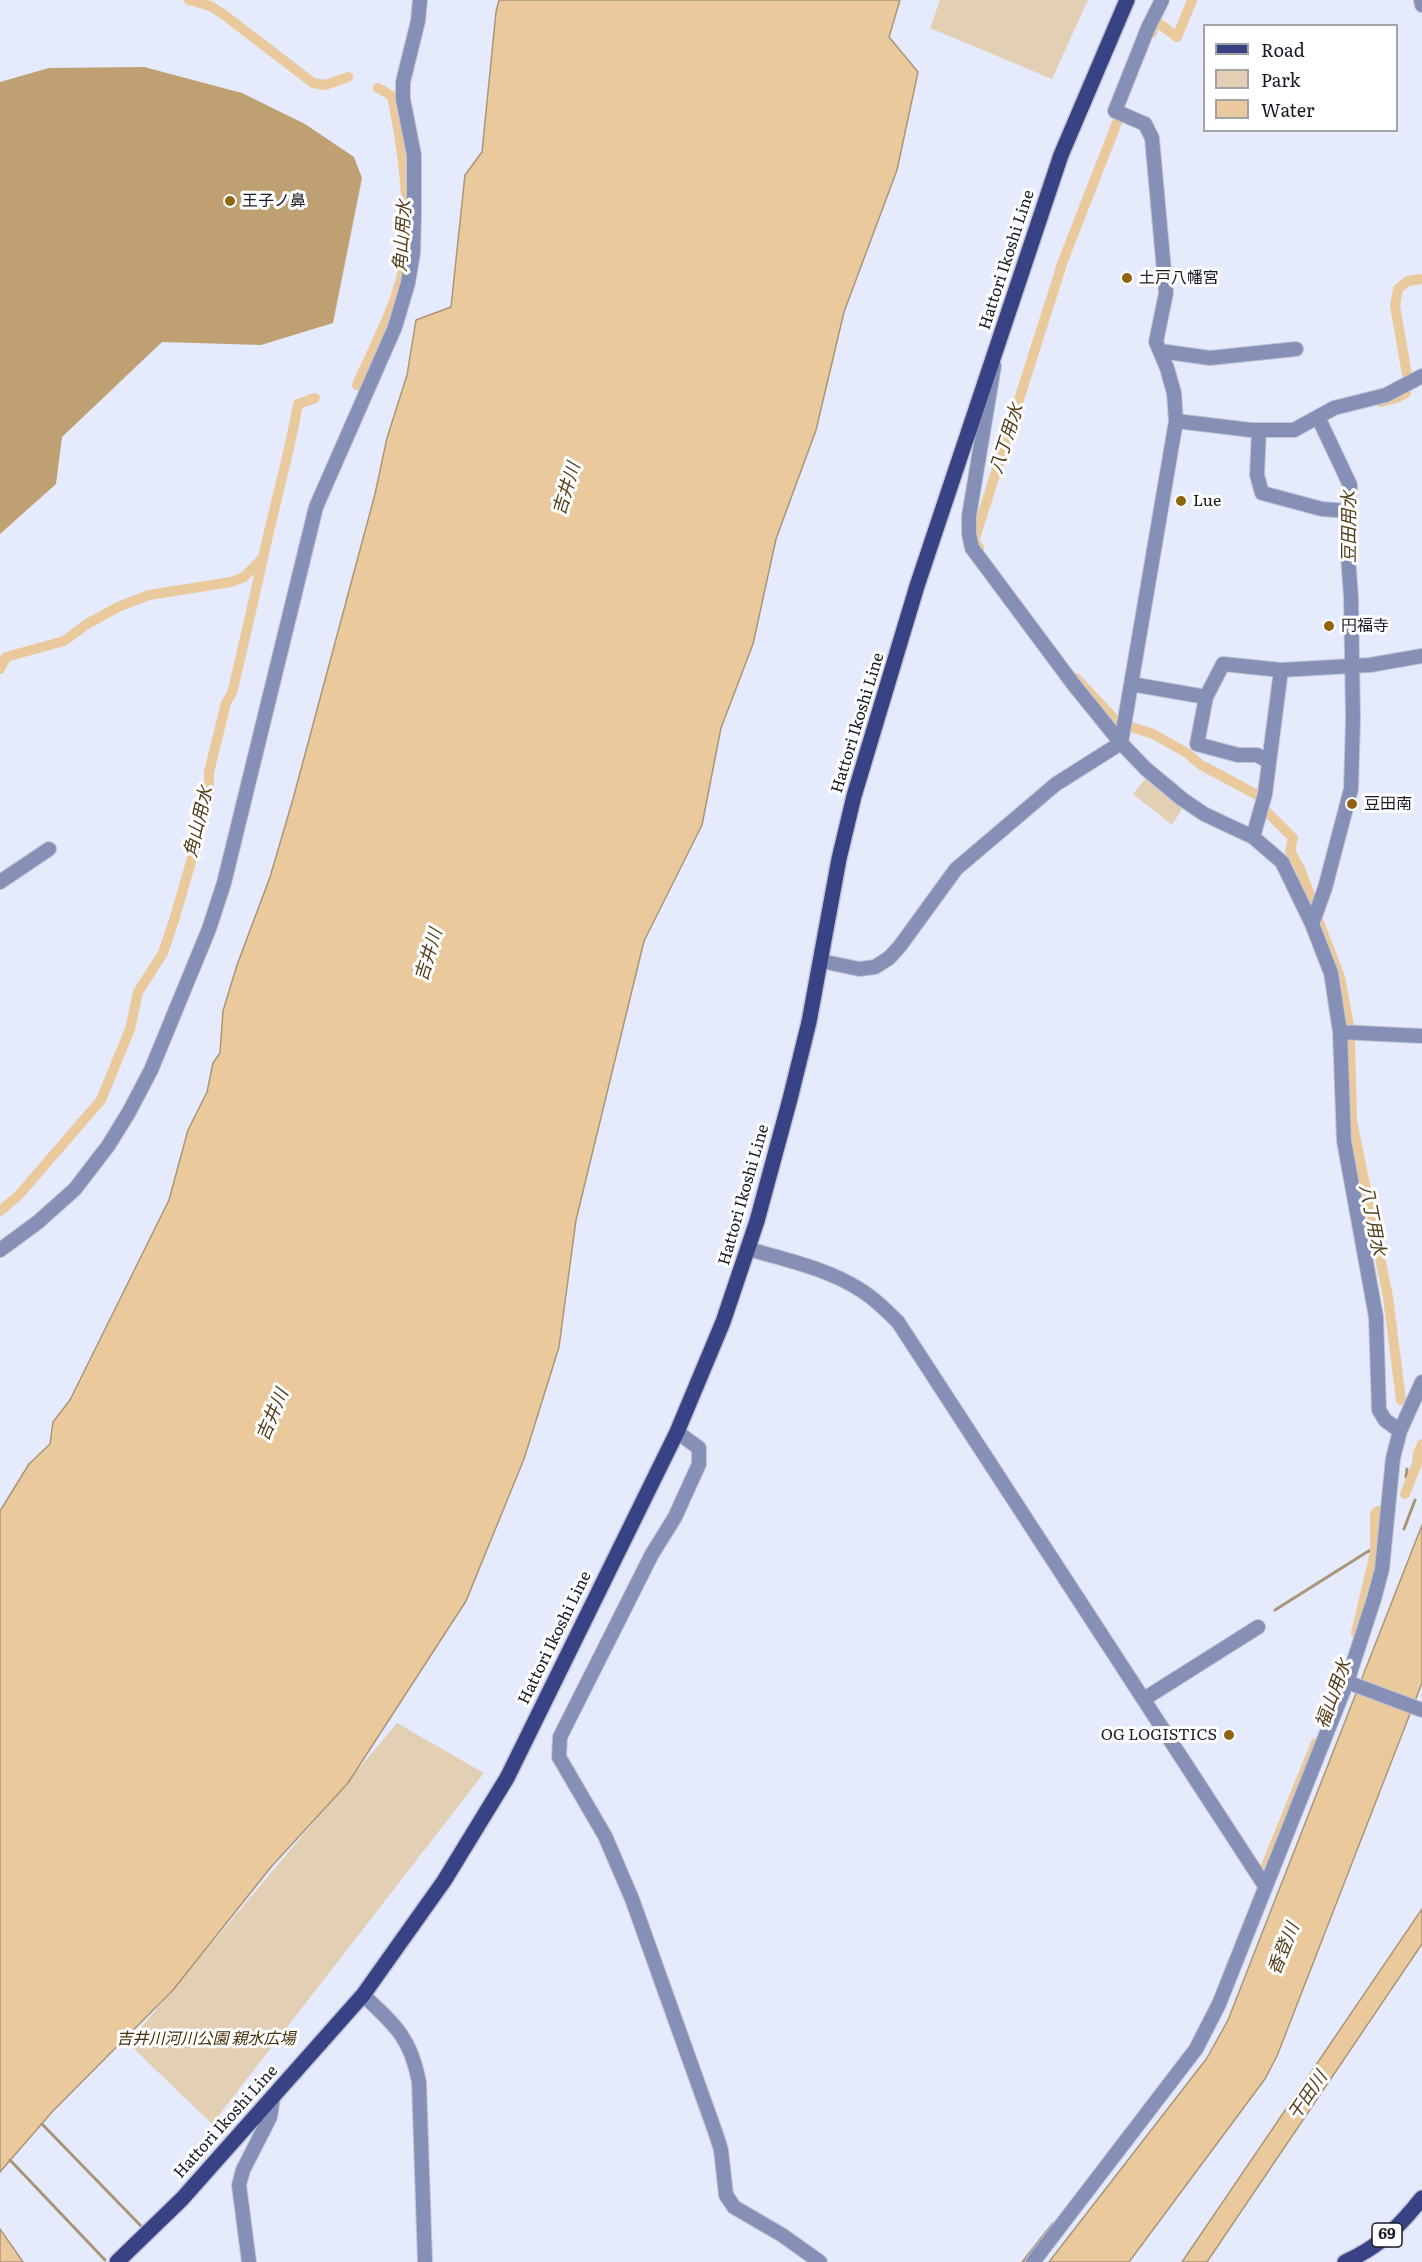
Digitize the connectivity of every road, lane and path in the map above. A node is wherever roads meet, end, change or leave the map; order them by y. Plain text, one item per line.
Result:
1 (420, 0) edge
2 (1127, 0) edge
3 (1162, 0) edge
4 (1421, 0) edge
5 (1422, 5) edge
6 (1296, 349) dead end
7 (1160, 351) junction
8 (995, 354) junction
9 (1422, 376) edge
10 (1318, 417) junction
11 (1176, 421) junction
12 (1259, 430) junction
13 (1348, 511) junction
14 (1422, 656) edge
15 (1353, 667) junction
16 (1281, 670) junction
17 (1131, 684) junction
18 (1206, 697) junction
19 (1121, 743) junction
20 (1268, 761) junction
21 (1253, 837) junction
22 (49, 849) dead end
23 (0, 882) edge
24 (1312, 924) junction
25 (821, 961) junction
26 (1340, 1032) junction
27 (1422, 1036) edge
28 (749, 1249) junction
29 (0, 1250) edge
30 (1422, 1382) edge
31 (1400, 1431) junction
32 (677, 1432) junction
33 (1258, 1627) dead end
34 (1350, 1683) junction
35 (1144, 1699) junction
36 (1419, 1709) edge
37 (1265, 1886) junction
38 (363, 1995) junction
39 (273, 2098) junction
40 (1422, 2198) edge
41 (117, 2262) edge
42 (249, 2262) edge
43 (425, 2262) edge
44 (820, 2262) edge
45 (1033, 2262) edge
46 (1344, 2262) edge

1 - 29 street
2 - 8 main road, Hattori Ikoshi Line
3 - 7 street
4 - 5 street
6 - 7 street
7 - 11 street
8 - 19 street
8 - 25 main road, Hattori Ikoshi Line
9 - 10 street
10 - 12 street
10 - 13 street
11 - 12 street
11 - 17 street
12 - 13 street
13 - 15 street
14 - 15 street
15 - 16 street
15 - 24 street
16 - 18 street
16 - 20 street
17 - 18 street
17 - 19 street
18 - 20 street
19 - 21 street
19 - 25 street
20 - 21 street
21 - 24 street
22 - 23 street
24 - 26 street
25 - 28 main road, Hattori Ikoshi Line
26 - 27 street
26 - 31 street
28 - 32 main road, Hattori Ikoshi Line
28 - 35 street
30 - 31 street
31 - 34 street
32 - 38 main road, Hattori Ikoshi Line
32 - 44 street
33 - 35 street
34 - 36 street
34 - 37 street
35 - 37 street
37 - 45 street
38 - 39 main road, Hattori Ikoshi Line
38 - 43 street
39 - 41 main road, Hattori Ikoshi Line
39 - 42 street
40 - 46 main road, 69

